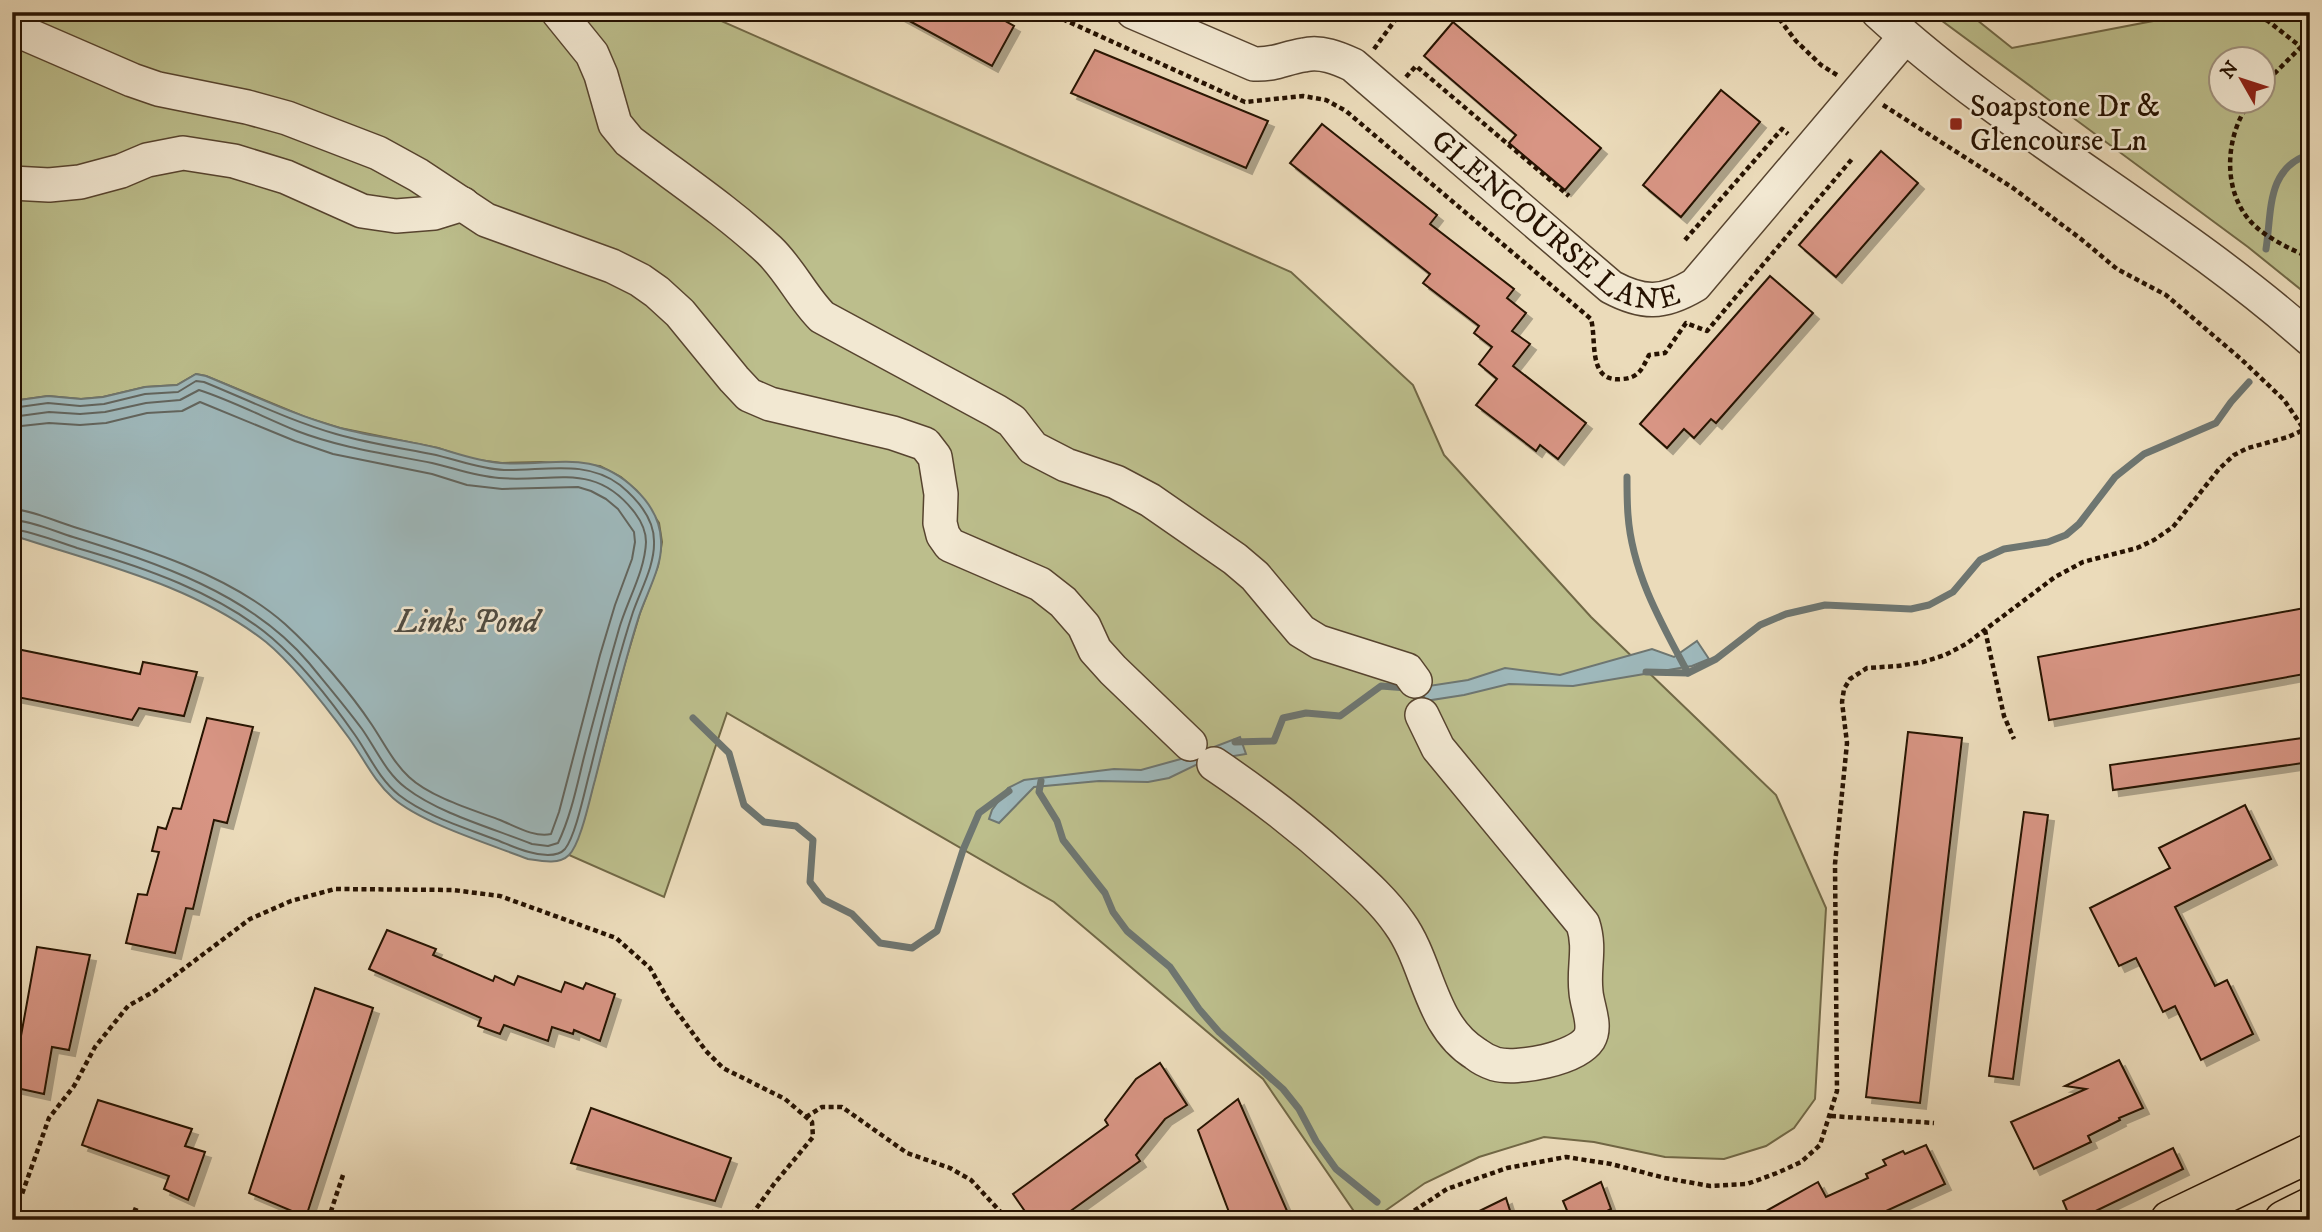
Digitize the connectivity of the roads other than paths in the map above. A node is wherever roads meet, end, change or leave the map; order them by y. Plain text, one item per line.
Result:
1 (558, 12) edge
2 (1133, 12) edge
3 (1878, 12) edge
4 (12, 28) edge
5 (1905, 37) junction
6 (12, 183) edge
7 (463, 204) junction
8 (2310, 339) edge
9 (1415, 681) dead end
10 (1422, 715) dead end
11 (2310, 1153) edge
12 (2310, 1207) edge
13 (2171, 1220) edge
14 (2284, 1220) edge

1 - 9 street
2 - 5 street, GLENCOURSE LANE
3 - 5 street
4 - 7 street
5 - 8 street
6 - 7 street
7 - 10 street
11 - 13 main road
12 - 14 main road

